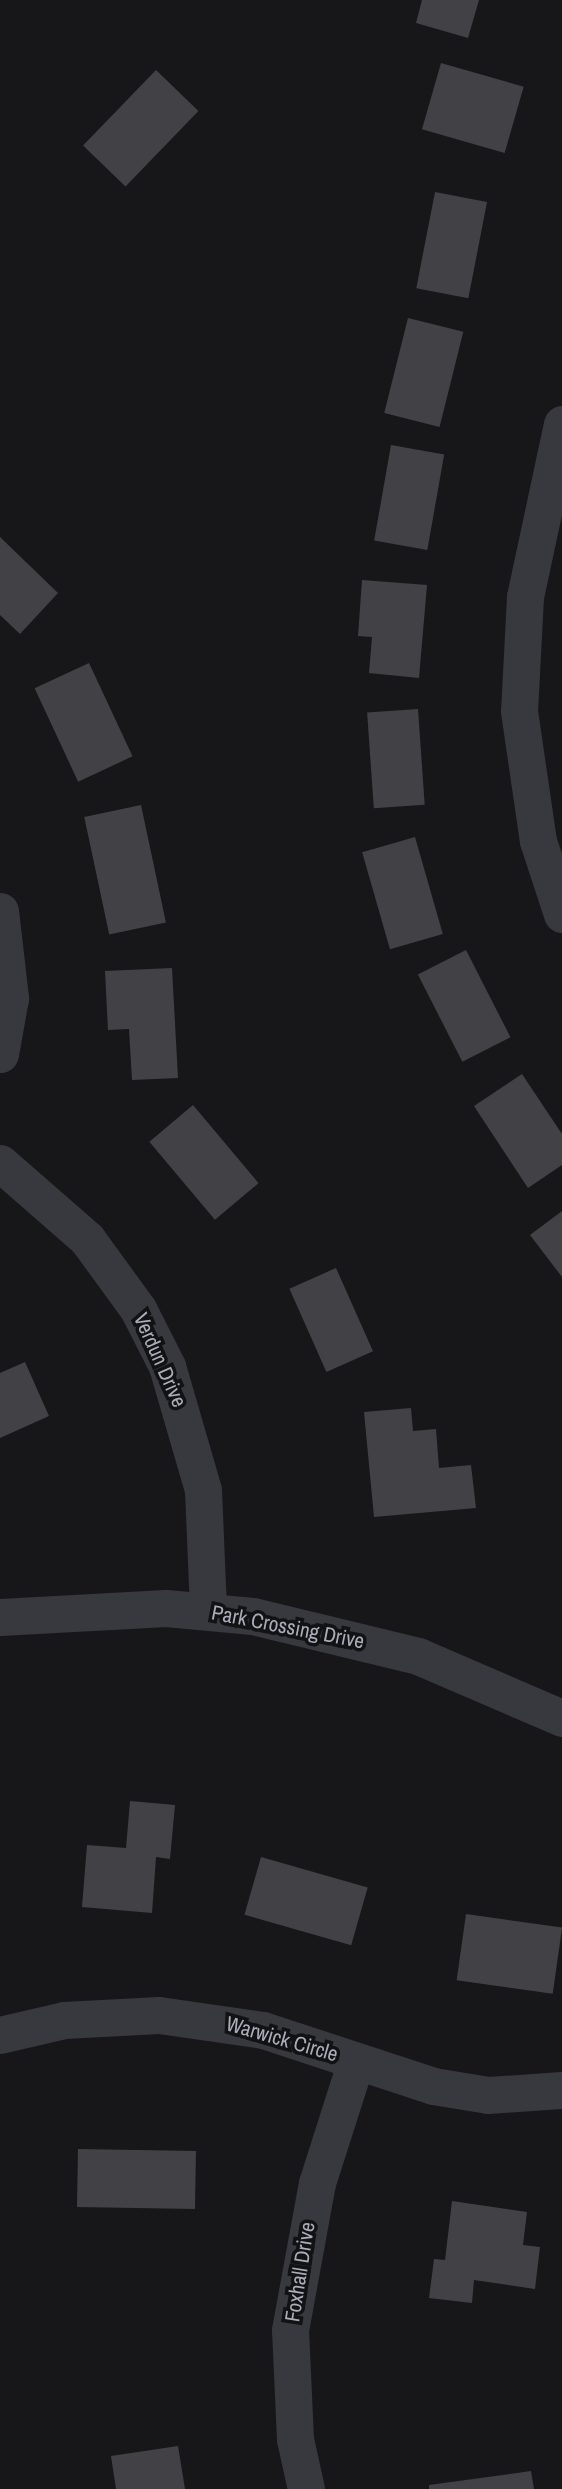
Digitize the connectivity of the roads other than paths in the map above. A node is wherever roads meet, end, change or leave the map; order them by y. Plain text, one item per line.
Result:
1 (562, 424) edge
2 (0, 911) edge
3 (562, 914) edge
4 (0, 1054) edge
5 (0, 1163) edge
6 (208, 1611) junction
7 (0, 1617) edge
8 (562, 1718) edge
9 (0, 2035) edge
10 (356, 2061) junction
11 (562, 2090) edge
12 (306, 2489) edge

1 - 3 street
2 - 4 street
5 - 6 street, Verdun Drive
6 - 7 street, Park Crossing Drive
6 - 8 street, Park Crossing Drive
9 - 10 street, Warwick Circle
10 - 11 street, Warwick Circle
10 - 12 street, Foxhall Drive

